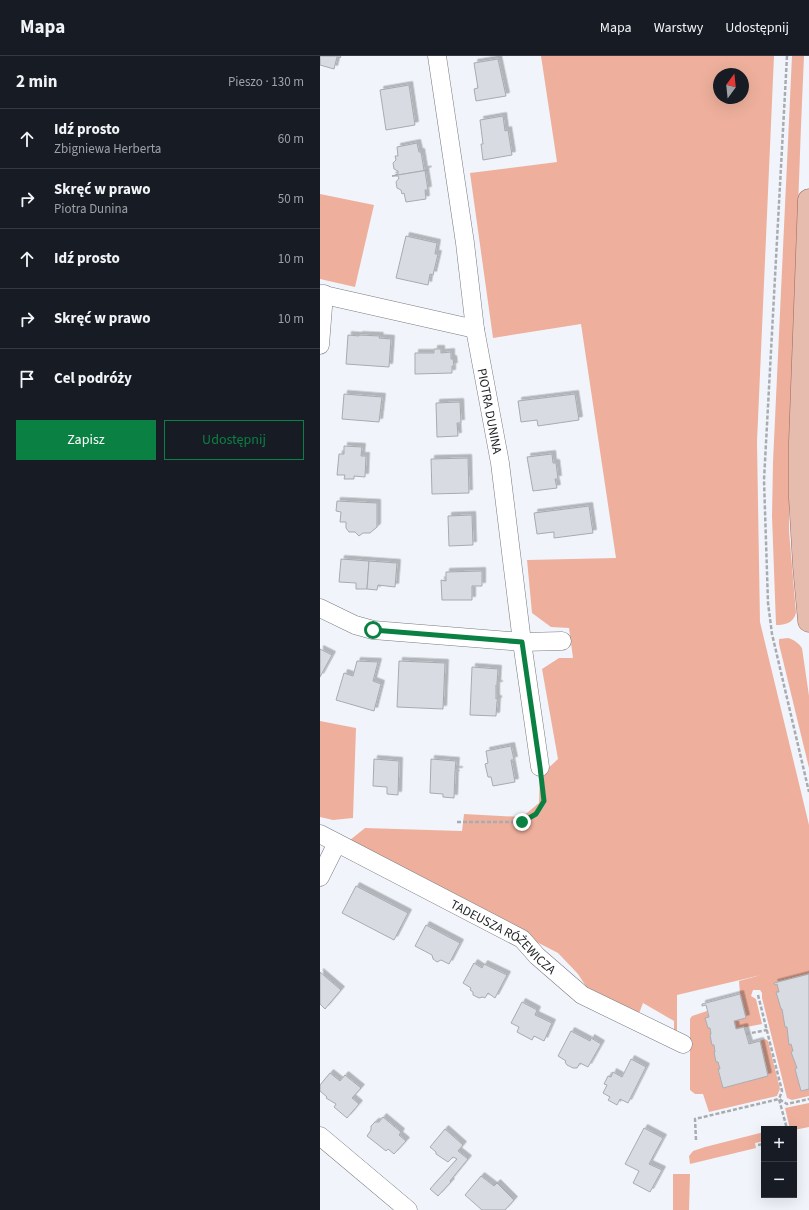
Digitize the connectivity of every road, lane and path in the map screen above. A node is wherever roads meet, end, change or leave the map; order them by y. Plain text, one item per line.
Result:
1 (437, 56) edge
2 (787, 56) edge
3 (809, 200) edge
4 (322, 294) edge
5 (475, 329) junction
6 (320, 345) edge
7 (320, 608) edge
8 (809, 621) edge
9 (562, 641) dead end
10 (522, 642) junction
11 (540, 767) joint
12 (809, 792) edge
13 (457, 822) dead end
14 (320, 834) edge
15 (337, 843) junction
16 (320, 877) edge
17 (758, 994) dead end
18 (767, 1030) junction
19 (746, 1034) dead end
20 (683, 1044) dead end
21 (779, 1098) junction
22 (809, 1099) edge
23 (786, 1126) edge
24 (320, 1136) edge
25 (696, 1140) dead end
26 (761, 1144) edge
27 (758, 1145) dead end
28 (408, 1210) edge

1 - 5 street, PIOTRA DUNINA
2 - 12 path
3 - 8 main road
4 - 5 street
4 - 6 street
5 - 10 street, PIOTRA DUNINA
7 - 10 street
9 - 10 street
10 - 11 street, PIOTRA DUNINA
11 - 13 path
14 - 15 street, TADEUSZA RÓŻEWICZA
15 - 16 street
15 - 20 street, TADEUSZA RÓŻEWICZA
17 - 18 path
18 - 19 path
18 - 21 path
21 - 22 path
21 - 23 path
21 - 25 path
24 - 28 street
26 - 27 path

